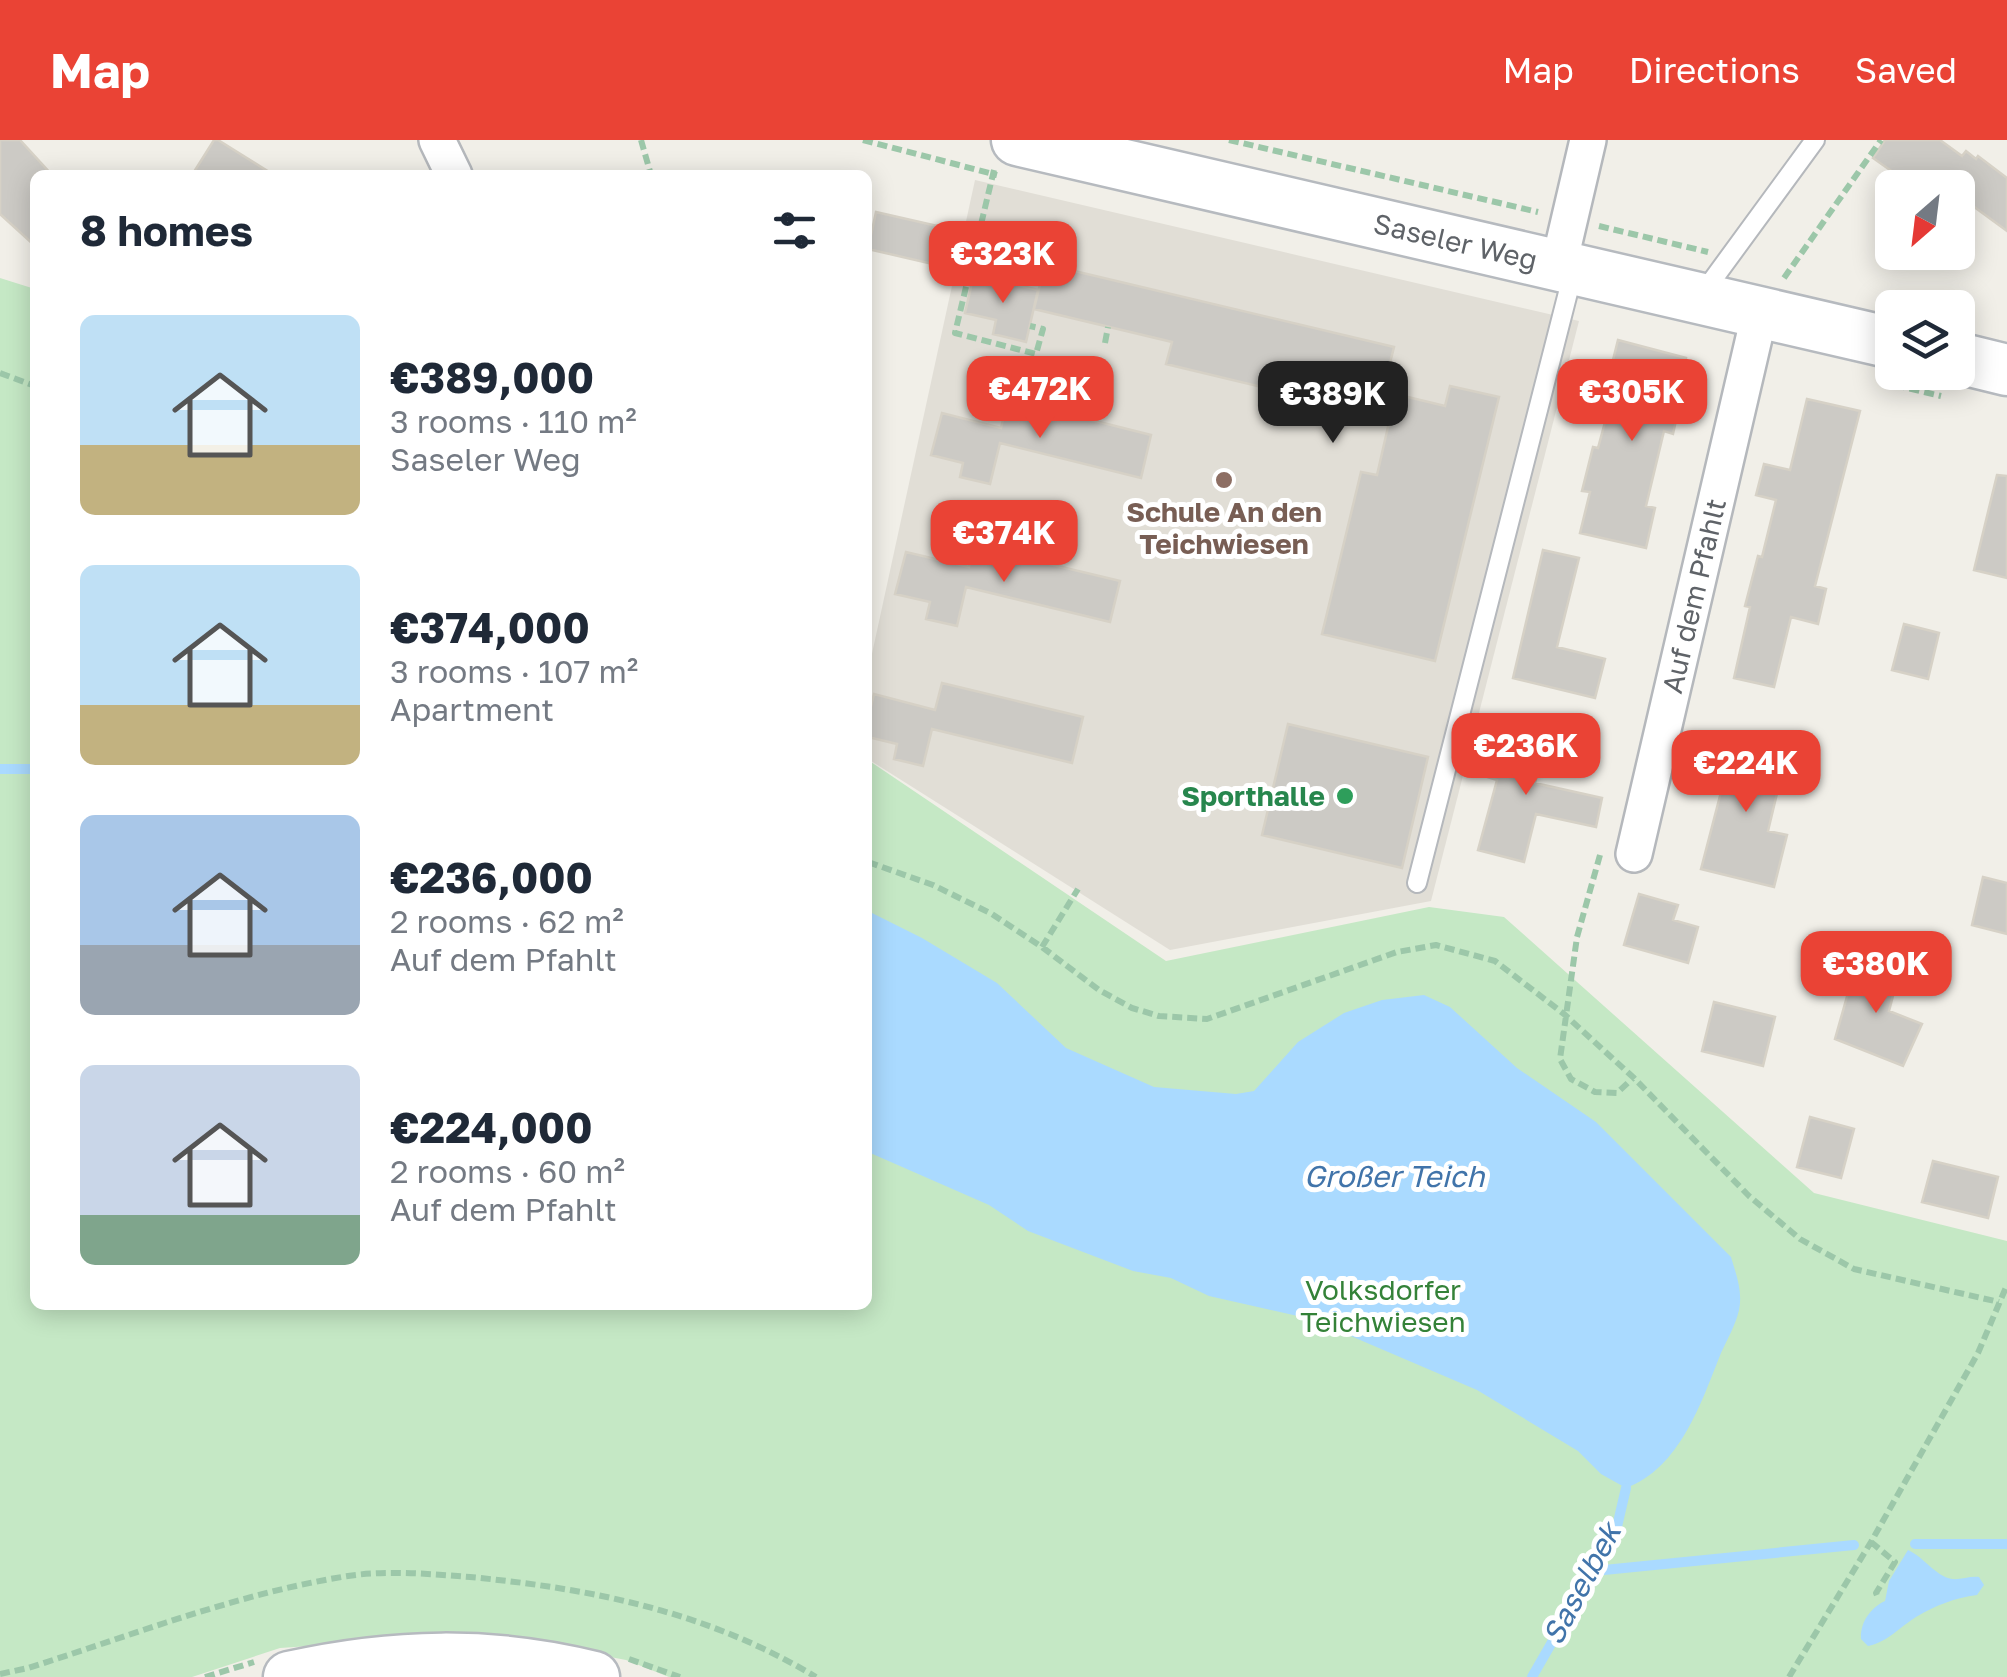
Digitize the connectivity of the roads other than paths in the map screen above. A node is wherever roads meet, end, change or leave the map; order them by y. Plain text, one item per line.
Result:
1 (437, 140) edge
2 (1588, 140) edge
3 (1815, 140) edge
4 (1007, 148) edge
5 (1090, 148) edge
6 (452, 170) edge
7 (1568, 250) junction
8 (1699, 297) junction
9 (1760, 312) junction
10 (1875, 339) edge
11 (1975, 362) edge
12 (2007, 370) edge
13 (1634, 854) road end
14 (1417, 883) dead end
15 (289, 1677) edge
16 (594, 1677) edge

1 - 6 street
2 - 7 street
3 - 8 lane
4 - 5 street, Saseler Weg
5 - 7 street, Saseler Weg
7 - 8 street, Saseler Weg
7 - 14 lane
8 - 9 street, Saseler Weg
9 - 10 street, Saseler Weg
9 - 13 street, Auf dem Pfahlt
11 - 12 street
15 - 16 street

